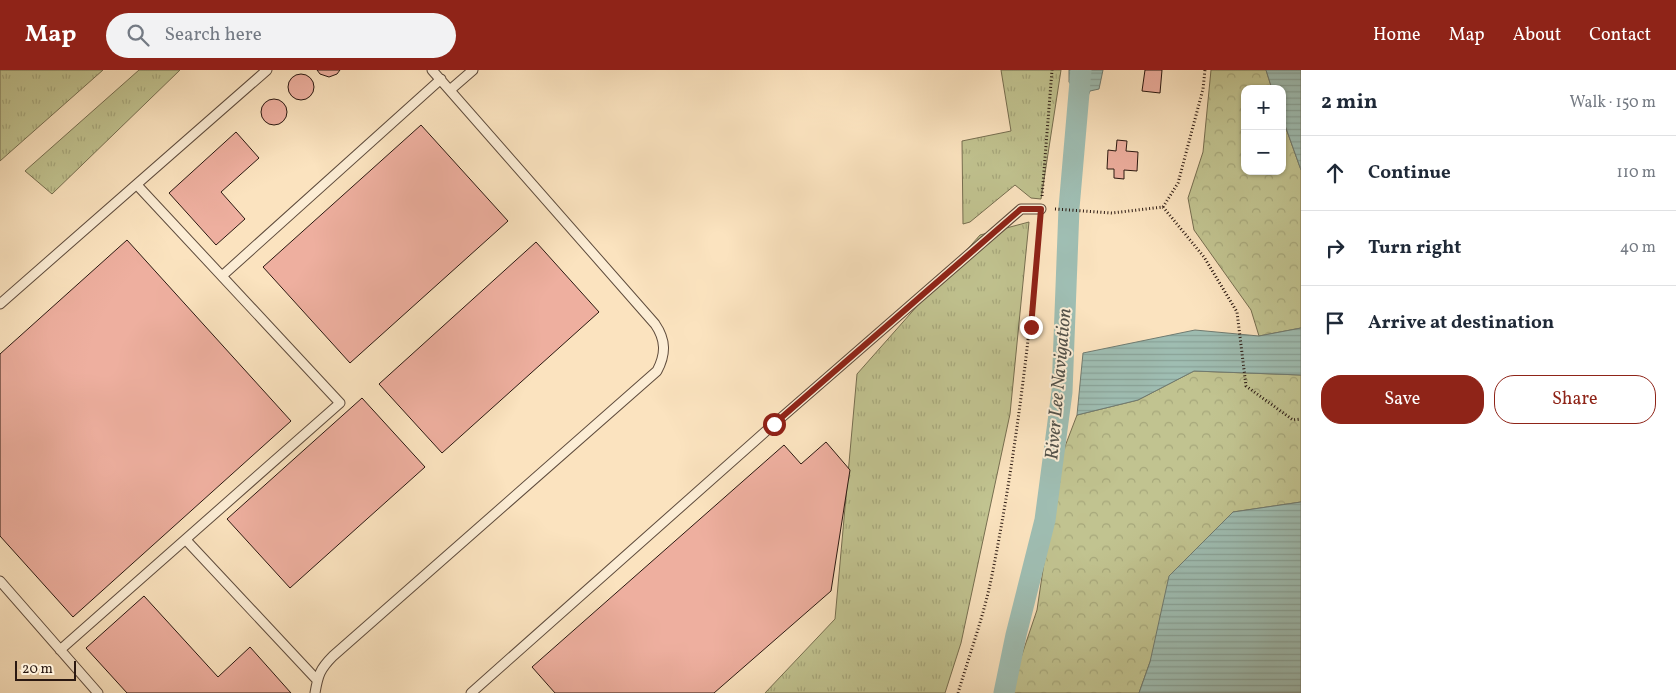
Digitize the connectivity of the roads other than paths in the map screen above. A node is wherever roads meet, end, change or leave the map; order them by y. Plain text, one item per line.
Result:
1 (267, 70) edge
2 (432, 70) edge
3 (473, 70) edge
4 (441, 80) junction
5 (450, 90) junction
6 (137, 184) junction
7 (1046, 209) road end
8 (222, 276) junction
9 (0, 304) edge
10 (186, 540) junction
11 (0, 582) edge
12 (60, 650) junction
13 (318, 680) junction
14 (98, 693) edge
15 (316, 693) edge
16 (471, 693) edge

1 - 6 lane
2 - 4 lane
3 - 5 lane
4 - 5 lane
4 - 8 lane
5 - 13 lane
6 - 8 lane
6 - 9 lane
7 - 16 lane
8 - 10 lane
10 - 12 lane
10 - 13 lane
11 - 12 lane
12 - 14 lane
13 - 15 lane

